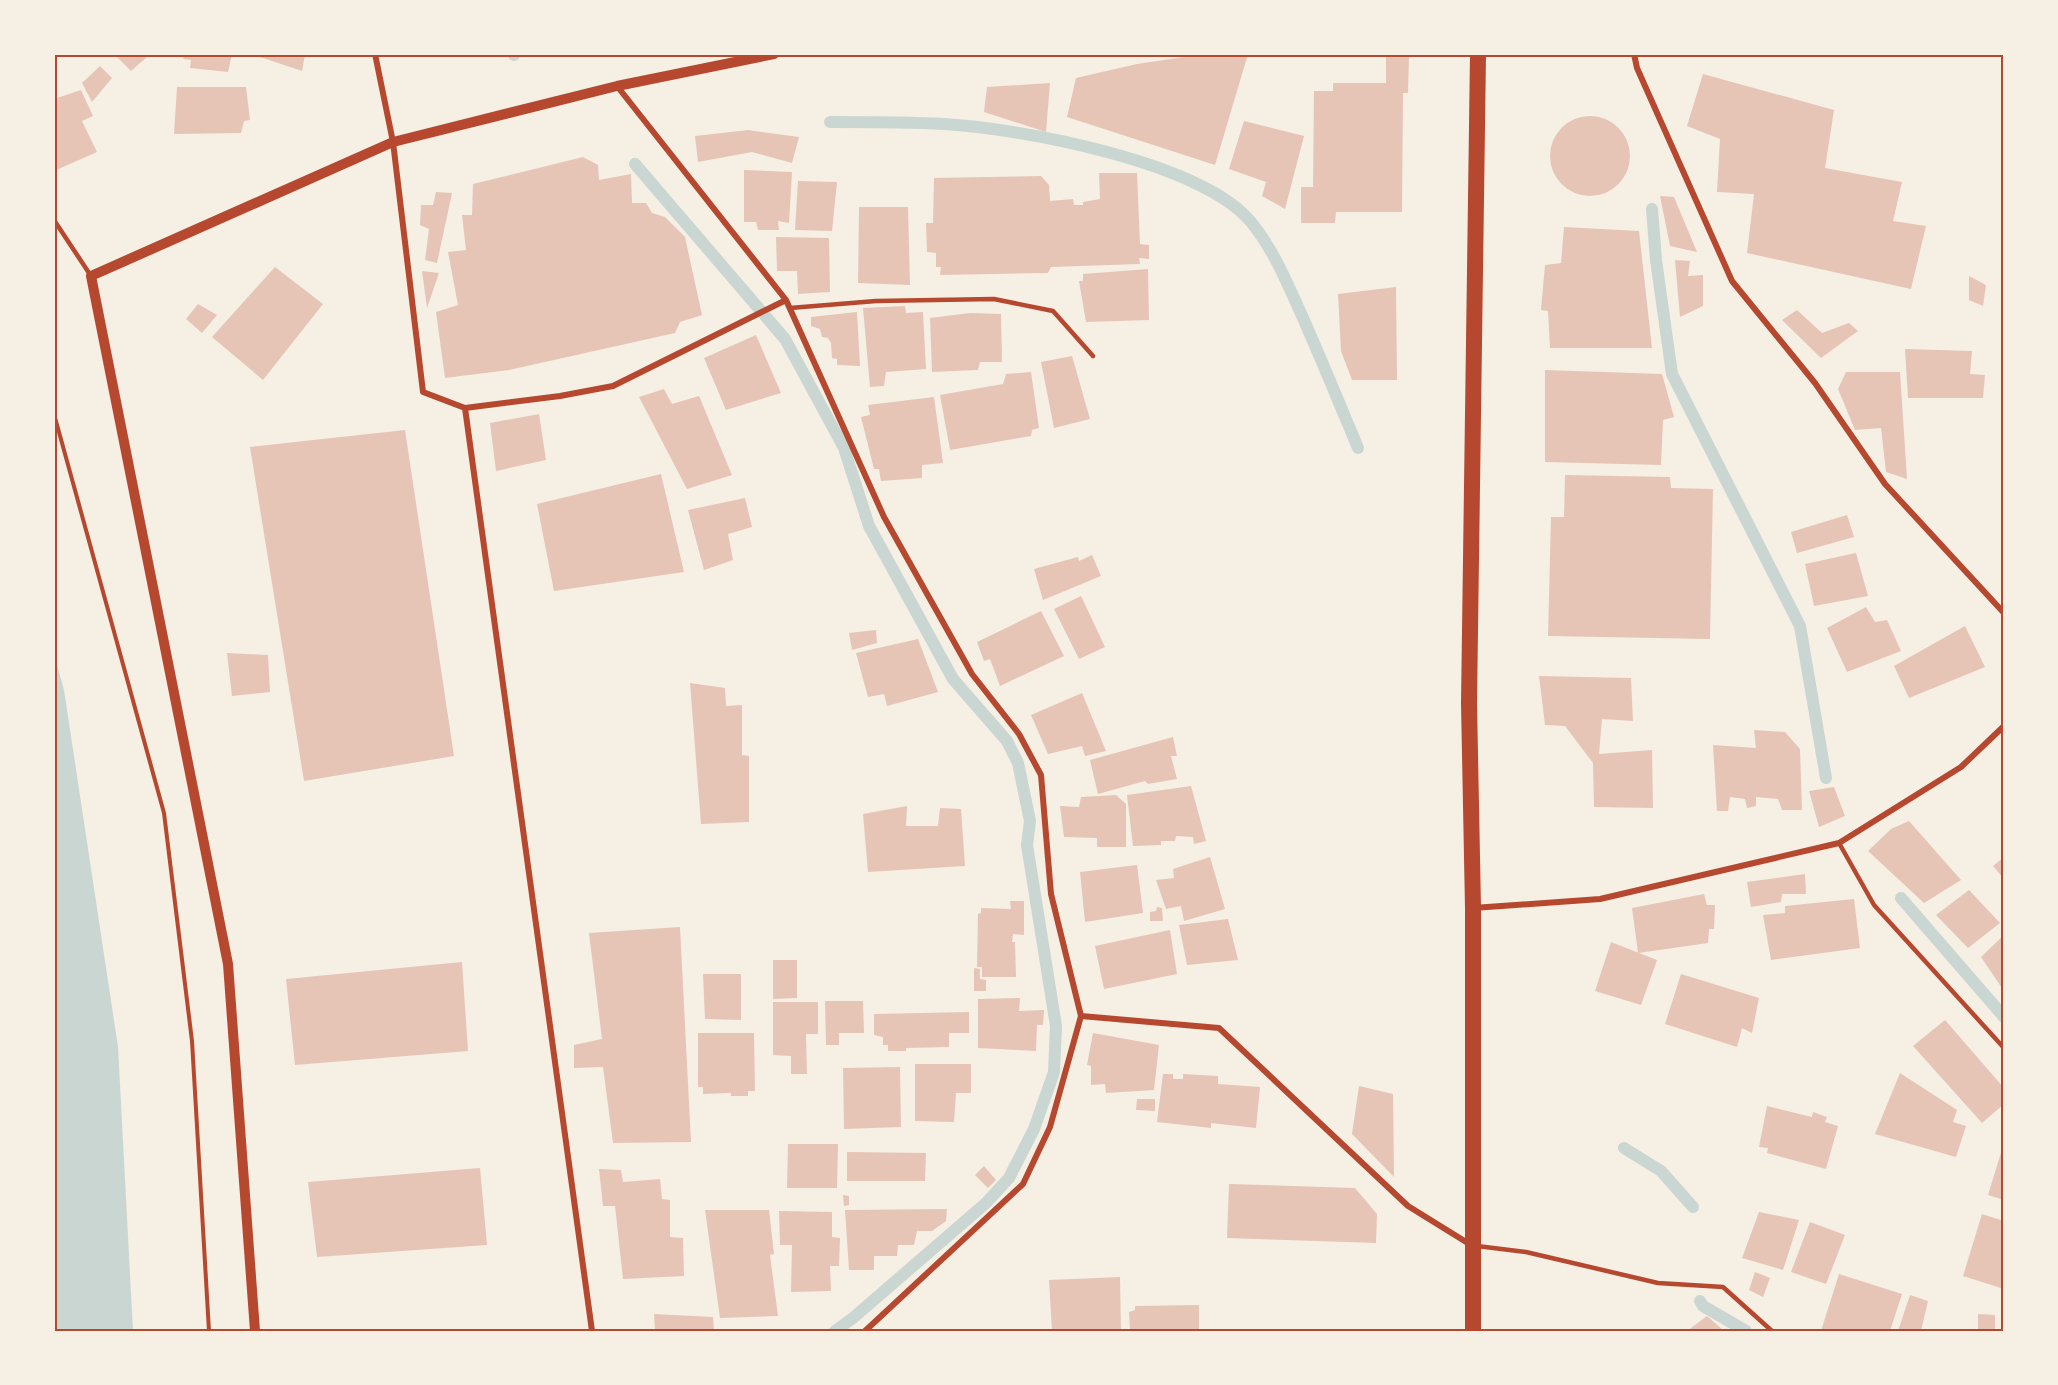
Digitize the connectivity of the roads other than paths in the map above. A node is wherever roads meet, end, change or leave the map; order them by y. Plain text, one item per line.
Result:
1 (375, 54) edge
2 (774, 54) edge
3 (1478, 54) edge
4 (1634, 54) edge
5 (617, 86) junction
6 (393, 142) junction
7 (54, 220) edge
8 (91, 276) junction
9 (786, 300) junction
10 (790, 308) junction
11 (1093, 357) dead end
12 (465, 408) junction
13 (2004, 613) edge
14 (2004, 726) edge
15 (1839, 843) junction
16 (1473, 908) junction
17 (1081, 1016) junction
18 (2004, 1048) edge
19 (1472, 1245) junction
20 (255, 1331) edge
21 (592, 1331) edge
22 (865, 1331) edge
23 (1473, 1331) edge
24 (1772, 1331) edge

1 - 6 street
2 - 5 street
3 - 16 highway
4 - 13 street
5 - 6 street
5 - 9 street
6 - 8 street
6 - 12 street
7 - 8 lane
8 - 20 street
9 - 10 street
9 - 12 street
10 - 11 lane
10 - 17 street
12 - 21 street
14 - 15 street
15 - 16 street
15 - 18 lane
16 - 19 highway
17 - 19 street
17 - 22 street
19 - 23 highway
19 - 24 lane

